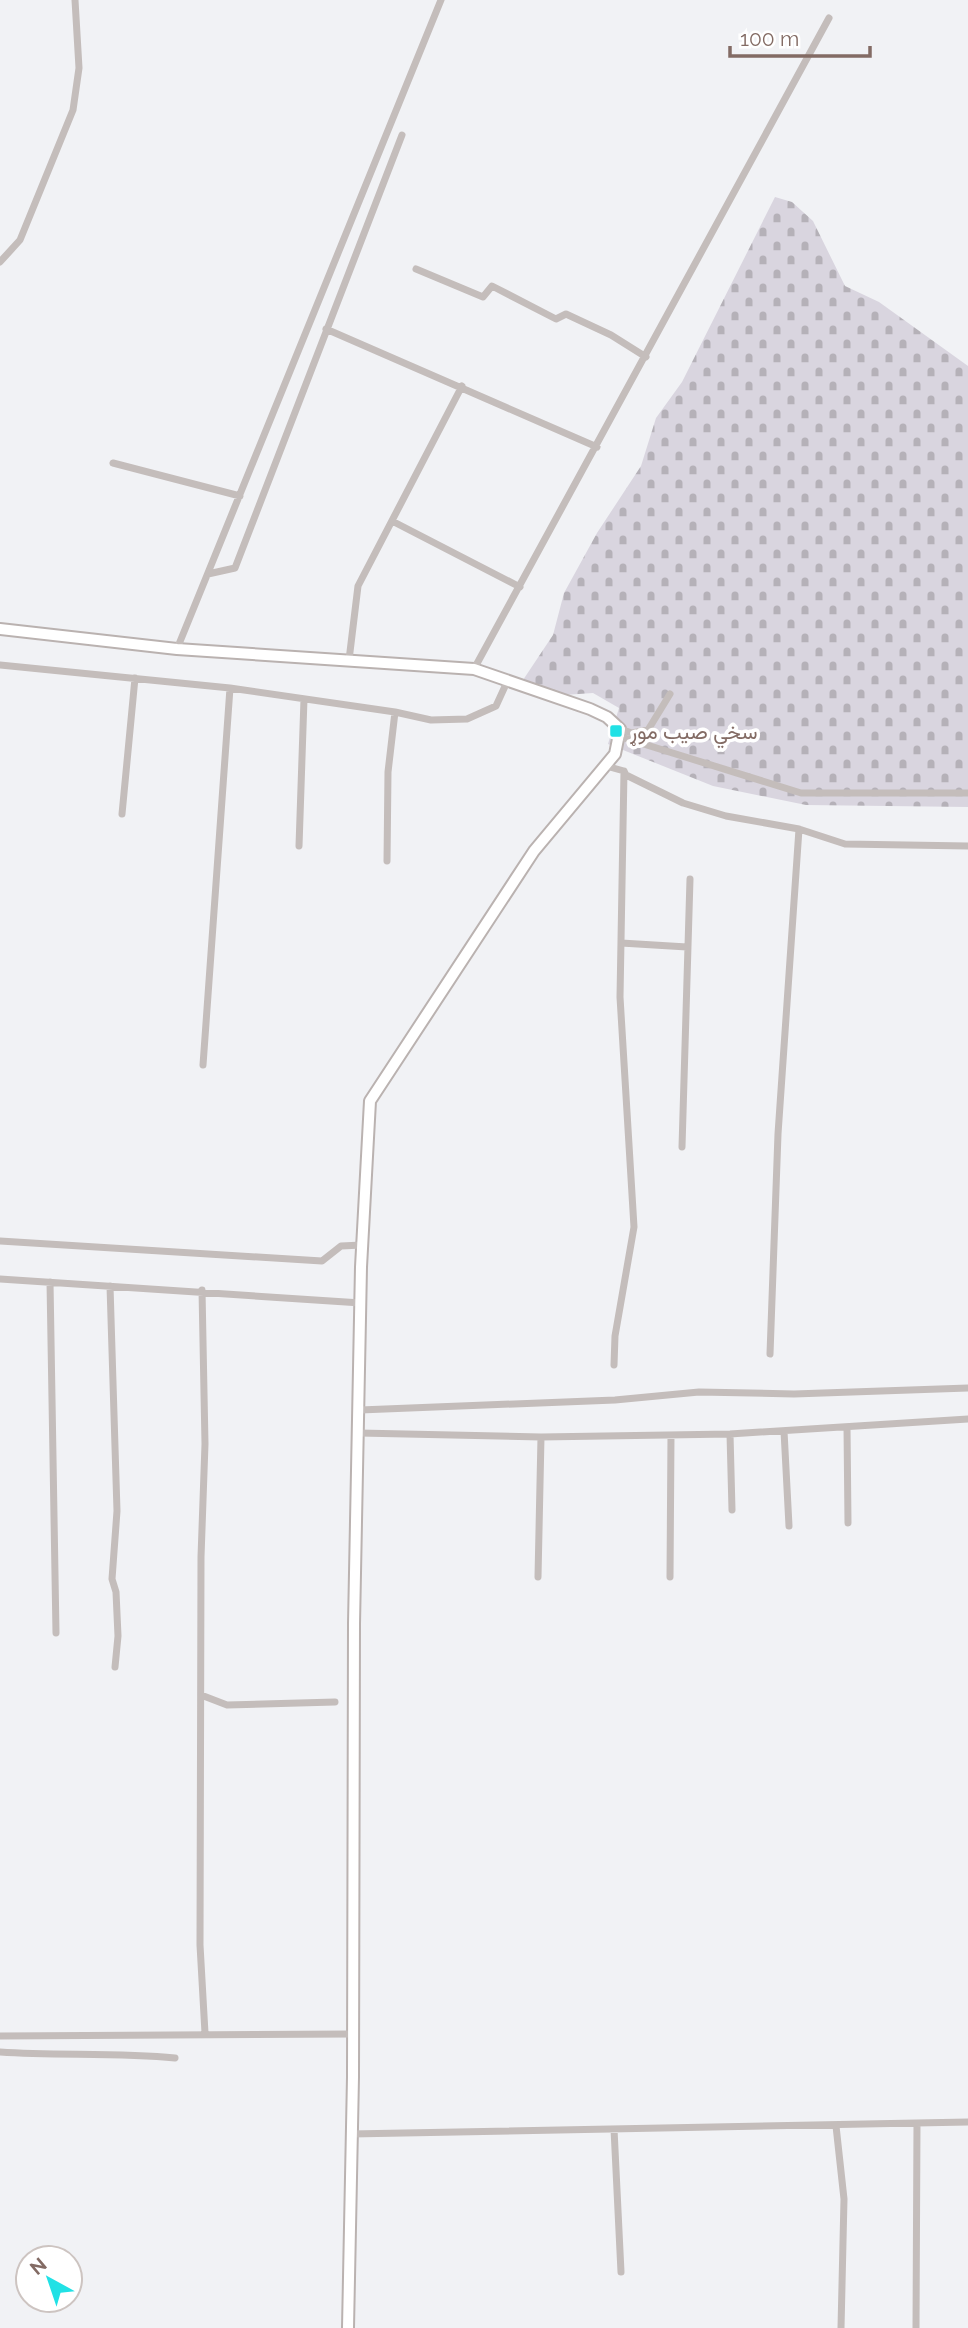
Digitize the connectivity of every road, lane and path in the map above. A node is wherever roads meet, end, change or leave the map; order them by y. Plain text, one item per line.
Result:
1 (75, 0) edge
2 (441, 0) edge
3 (829, 18) dead end
4 (402, 135) dead end
5 (0, 262) edge
6 (416, 269) dead end
7 (326, 329) junction
8 (646, 357) junction
9 (462, 386) junction
10 (597, 447) junction
11 (113, 463) dead end
12 (240, 496) junction
13 (392, 521) junction
14 (208, 574) junction
15 (520, 587) junction
16 (0, 629) edge
17 (177, 649) junction
18 (349, 660) junction
19 (0, 665) edge
20 (474, 669) junction
21 (135, 678) junction
22 (507, 682) junction
23 (230, 688) junction
24 (670, 694) dead end
25 (304, 699) junction
26 (395, 712) junction
27 (619, 733) junction
28 (606, 766) junction
29 (624, 771) junction
30 (968, 793) edge
31 (122, 814) dead end
32 (799, 829) junction
33 (299, 846) dead end
34 (968, 846) edge
35 (387, 861) dead end
36 (690, 879) dead end
37 (621, 943) junction
38 (687, 947) junction
39 (202, 1065) dead end
40 (682, 1147) dead end
41 (0, 1241) edge
42 (362, 1245) junction
43 (0, 1279) edge
44 (50, 1282) junction
45 (110, 1286) junction
46 (202, 1290) junction
47 (361, 1303) junction
48 (770, 1354) dead end
49 (614, 1365) dead end
50 (968, 1388) edge
51 (360, 1410) junction
52 (968, 1419) edge
53 (847, 1427) junction
54 (784, 1431) junction
55 (359, 1433) junction
56 (730, 1434) junction
57 (671, 1435) junction
58 (541, 1437) junction
59 (732, 1510) dead end
60 (848, 1523) dead end
61 (789, 1527) dead end
62 (538, 1577) dead end
63 (670, 1577) dead end
64 (56, 1633) dead end
65 (115, 1667) dead end
66 (201, 1695) junction
67 (335, 1702) dead end
68 (205, 2034) junction
69 (354, 2034) junction
70 (0, 2036) edge
71 (0, 2052) edge
72 (175, 2058) dead end
73 (968, 2122) edge
74 (917, 2123) junction
75 (836, 2126) junction
76 (614, 2129) junction
77 (351, 2134) junction
78 (621, 2272) dead end
79 (348, 2328) edge
80 (841, 2328) edge
81 (916, 2328) edge

1 - 5 street
2 - 12 street
3 - 8 street
4 - 7 street
6 - 8 street
7 - 9 street
7 - 14 street
8 - 10 street
9 - 10 street
9 - 13 street
10 - 15 street
11 - 12 street
12 - 14 street
13 - 15 street
13 - 18 street
14 - 17 street
15 - 20 street
16 - 17 street
17 - 18 street
18 - 20 street
19 - 21 street
20 - 22 street
21 - 23 street
21 - 31 street
22 - 26 street
22 - 27 street
23 - 25 street
23 - 39 street
24 - 27 street
25 - 26 street
25 - 33 street
26 - 35 street
27 - 28 street
27 - 30 street
28 - 29 street
28 - 42 street
29 - 32 street
29 - 37 street
32 - 34 street
32 - 48 street
36 - 38 street
37 - 38 street
37 - 49 street
38 - 40 street
41 - 42 street
42 - 47 street
43 - 44 street
44 - 45 street
44 - 64 street
45 - 46 street
45 - 65 street
46 - 47 street
46 - 66 street
47 - 51 street
50 - 51 street
51 - 55 street
52 - 53 street
53 - 54 street
53 - 60 street
54 - 56 street
54 - 61 street
55 - 58 street
55 - 69 street
56 - 57 street
56 - 59 street
57 - 58 street
57 - 63 street
58 - 62 street
66 - 67 street
66 - 68 street
68 - 69 street
68 - 70 street
69 - 77 street
71 - 72 street
73 - 74 street
74 - 75 street
74 - 81 street
75 - 76 street
75 - 80 street
76 - 77 street
76 - 78 street
77 - 79 street

